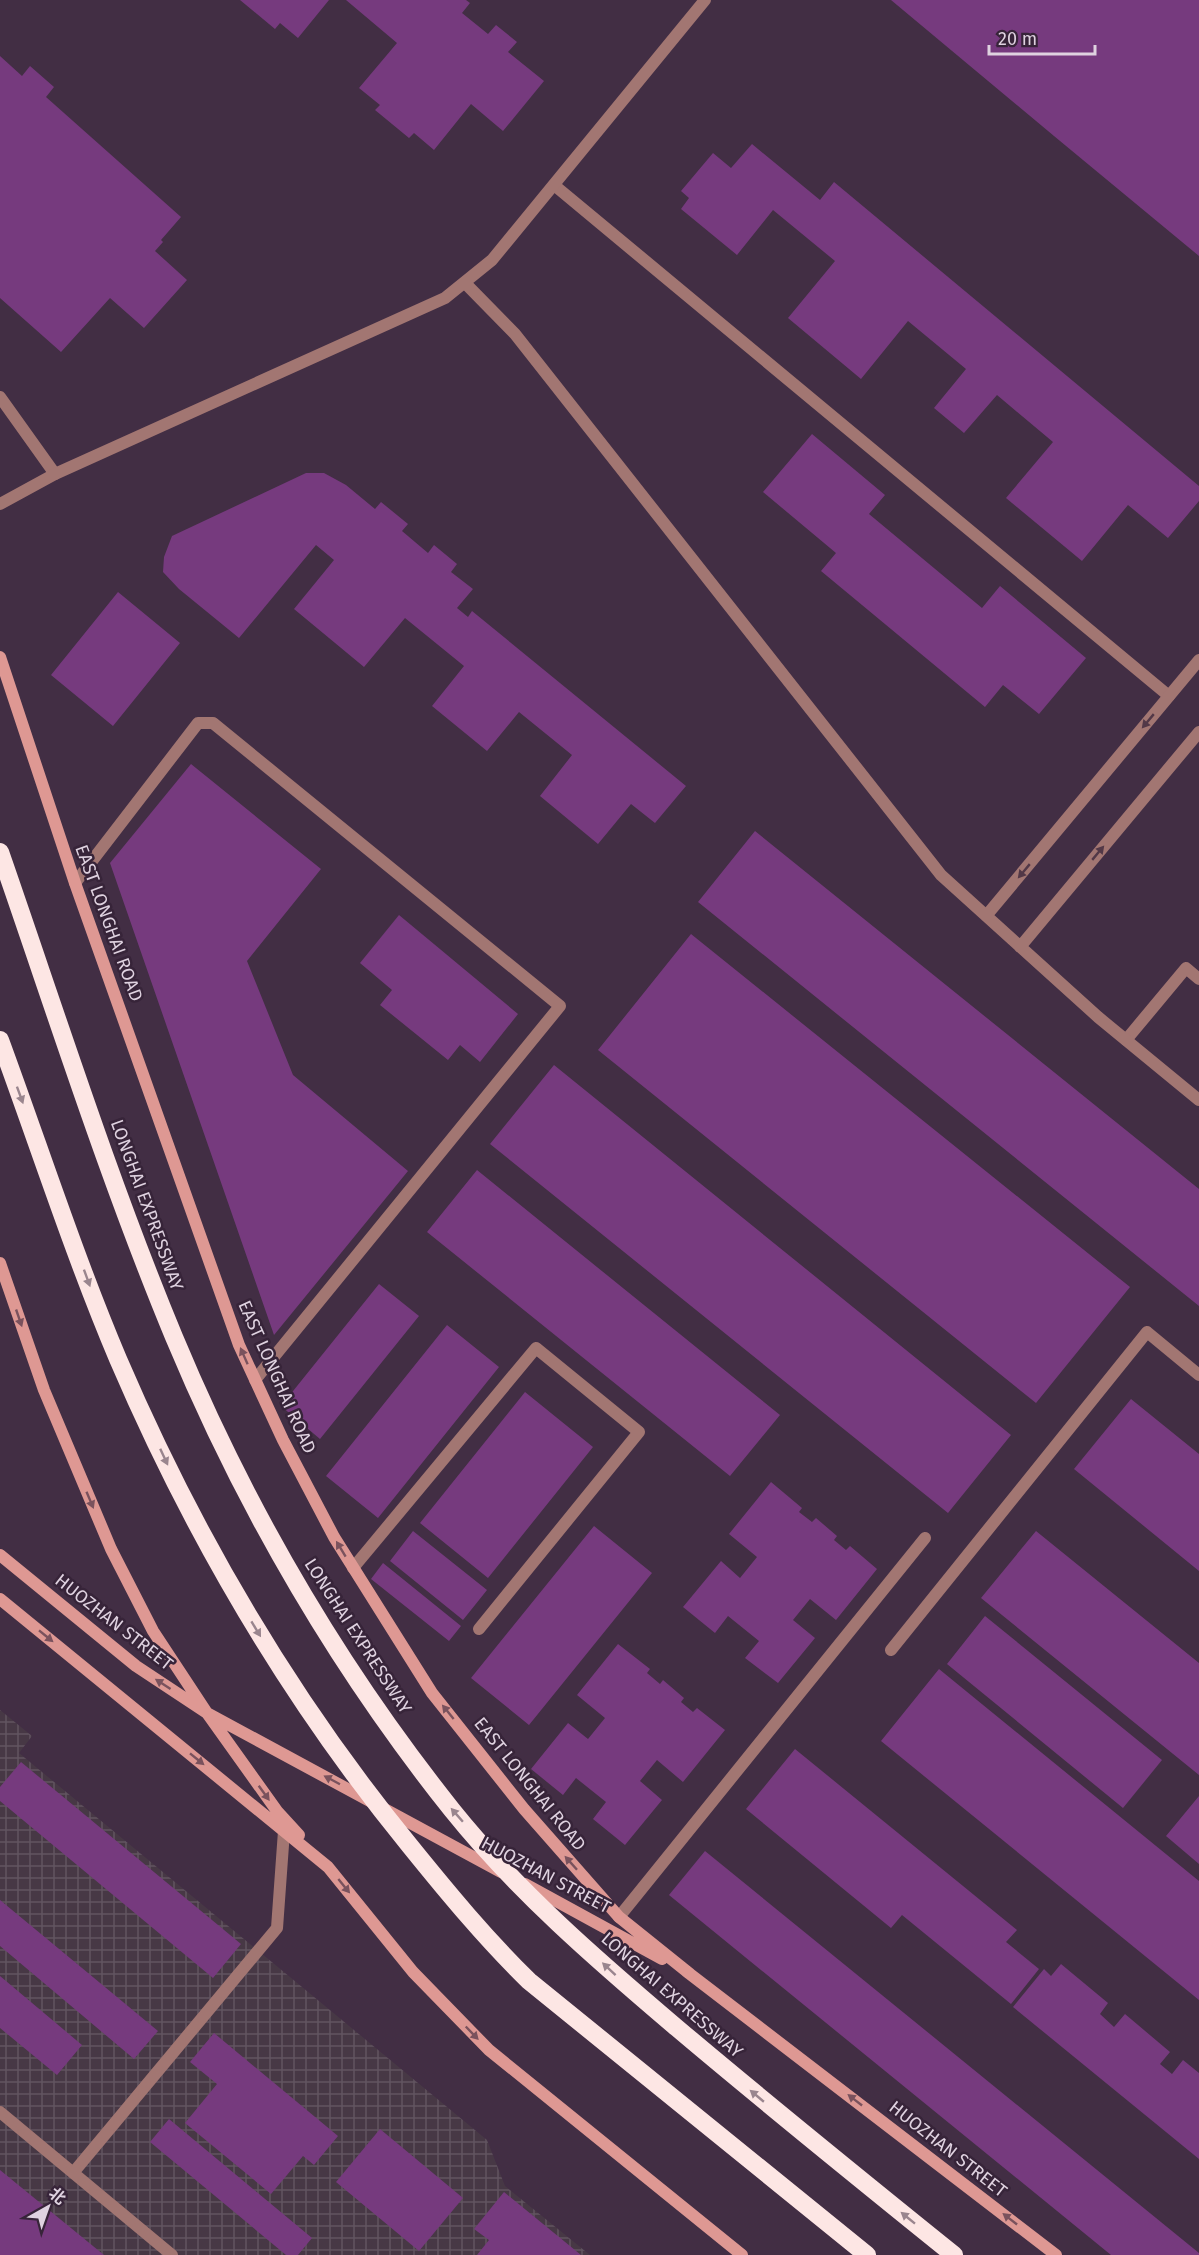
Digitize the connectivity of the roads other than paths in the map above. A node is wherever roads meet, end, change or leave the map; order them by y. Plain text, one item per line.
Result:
1 (705, 0) edge
2 (554, 184) junction
3 (466, 284) junction
4 (0, 397) edge
5 (55, 474) junction
6 (0, 504) edge
7 (0, 657) edge
8 (1199, 660) edge
9 (1169, 696) junction
10 (1199, 732) edge
11 (0, 852) edge
12 (75, 883) junction
13 (986, 916) junction
14 (1020, 947) junction
15 (1199, 979) edge
16 (0, 1040) edge
17 (1126, 1040) junction
18 (1199, 1100) edge
19 (0, 1263) edge
20 (1199, 1375) edge
21 (255, 1380) junction
22 (925, 1538) dead end
23 (0, 1555) edge
24 (353, 1568) junction
25 (0, 1599) edge
26 (479, 1629) dead end
27 (891, 1650) dead end
28 (207, 1713) junction
29 (284, 1831) junction
30 (328, 1867) junction
31 (619, 1917) junction
32 (690, 1974) junction
33 (0, 2112) edge
34 (73, 2173) junction
35 (172, 2255) edge
36 (742, 2255) edge
37 (867, 2255) edge
38 (954, 2255) edge
39 (1056, 2255) edge

1 - 2 street
2 - 3 street
2 - 9 street
3 - 5 street
3 - 13 street
4 - 5 street
5 - 6 street
7 - 12 street, EAST LONGHAI ROAD
8 - 9 street
9 -> 13 street
14 -> 10 street
38 -> 11 highway, LONGHAI EXPRESSWAY, bridge
21 -> 12 street, EAST LONGHAI ROAD
12 - 21 street
13 - 14 street
14 - 17 street
15 - 17 street
16 -> 37 highway, bridge
17 - 18 street
19 -> 28 street
20 - 27 street
24 -> 21 street, EAST LONGHAI ROAD
22 - 31 street
28 -> 23 street, HUOZHAN STREET
24 - 26 street
31 -> 24 street, EAST LONGHAI ROAD
25 -> 29 street
28 -> 30 street
32 -> 28 street, HUOZHAN STREET
29 - 30 street
29 - 34 street
30 -> 36 street
31 - 32 street, EAST LONGHAI ROAD
39 -> 32 street, HUOZHAN STREET
33 - 34 street
34 - 35 street

